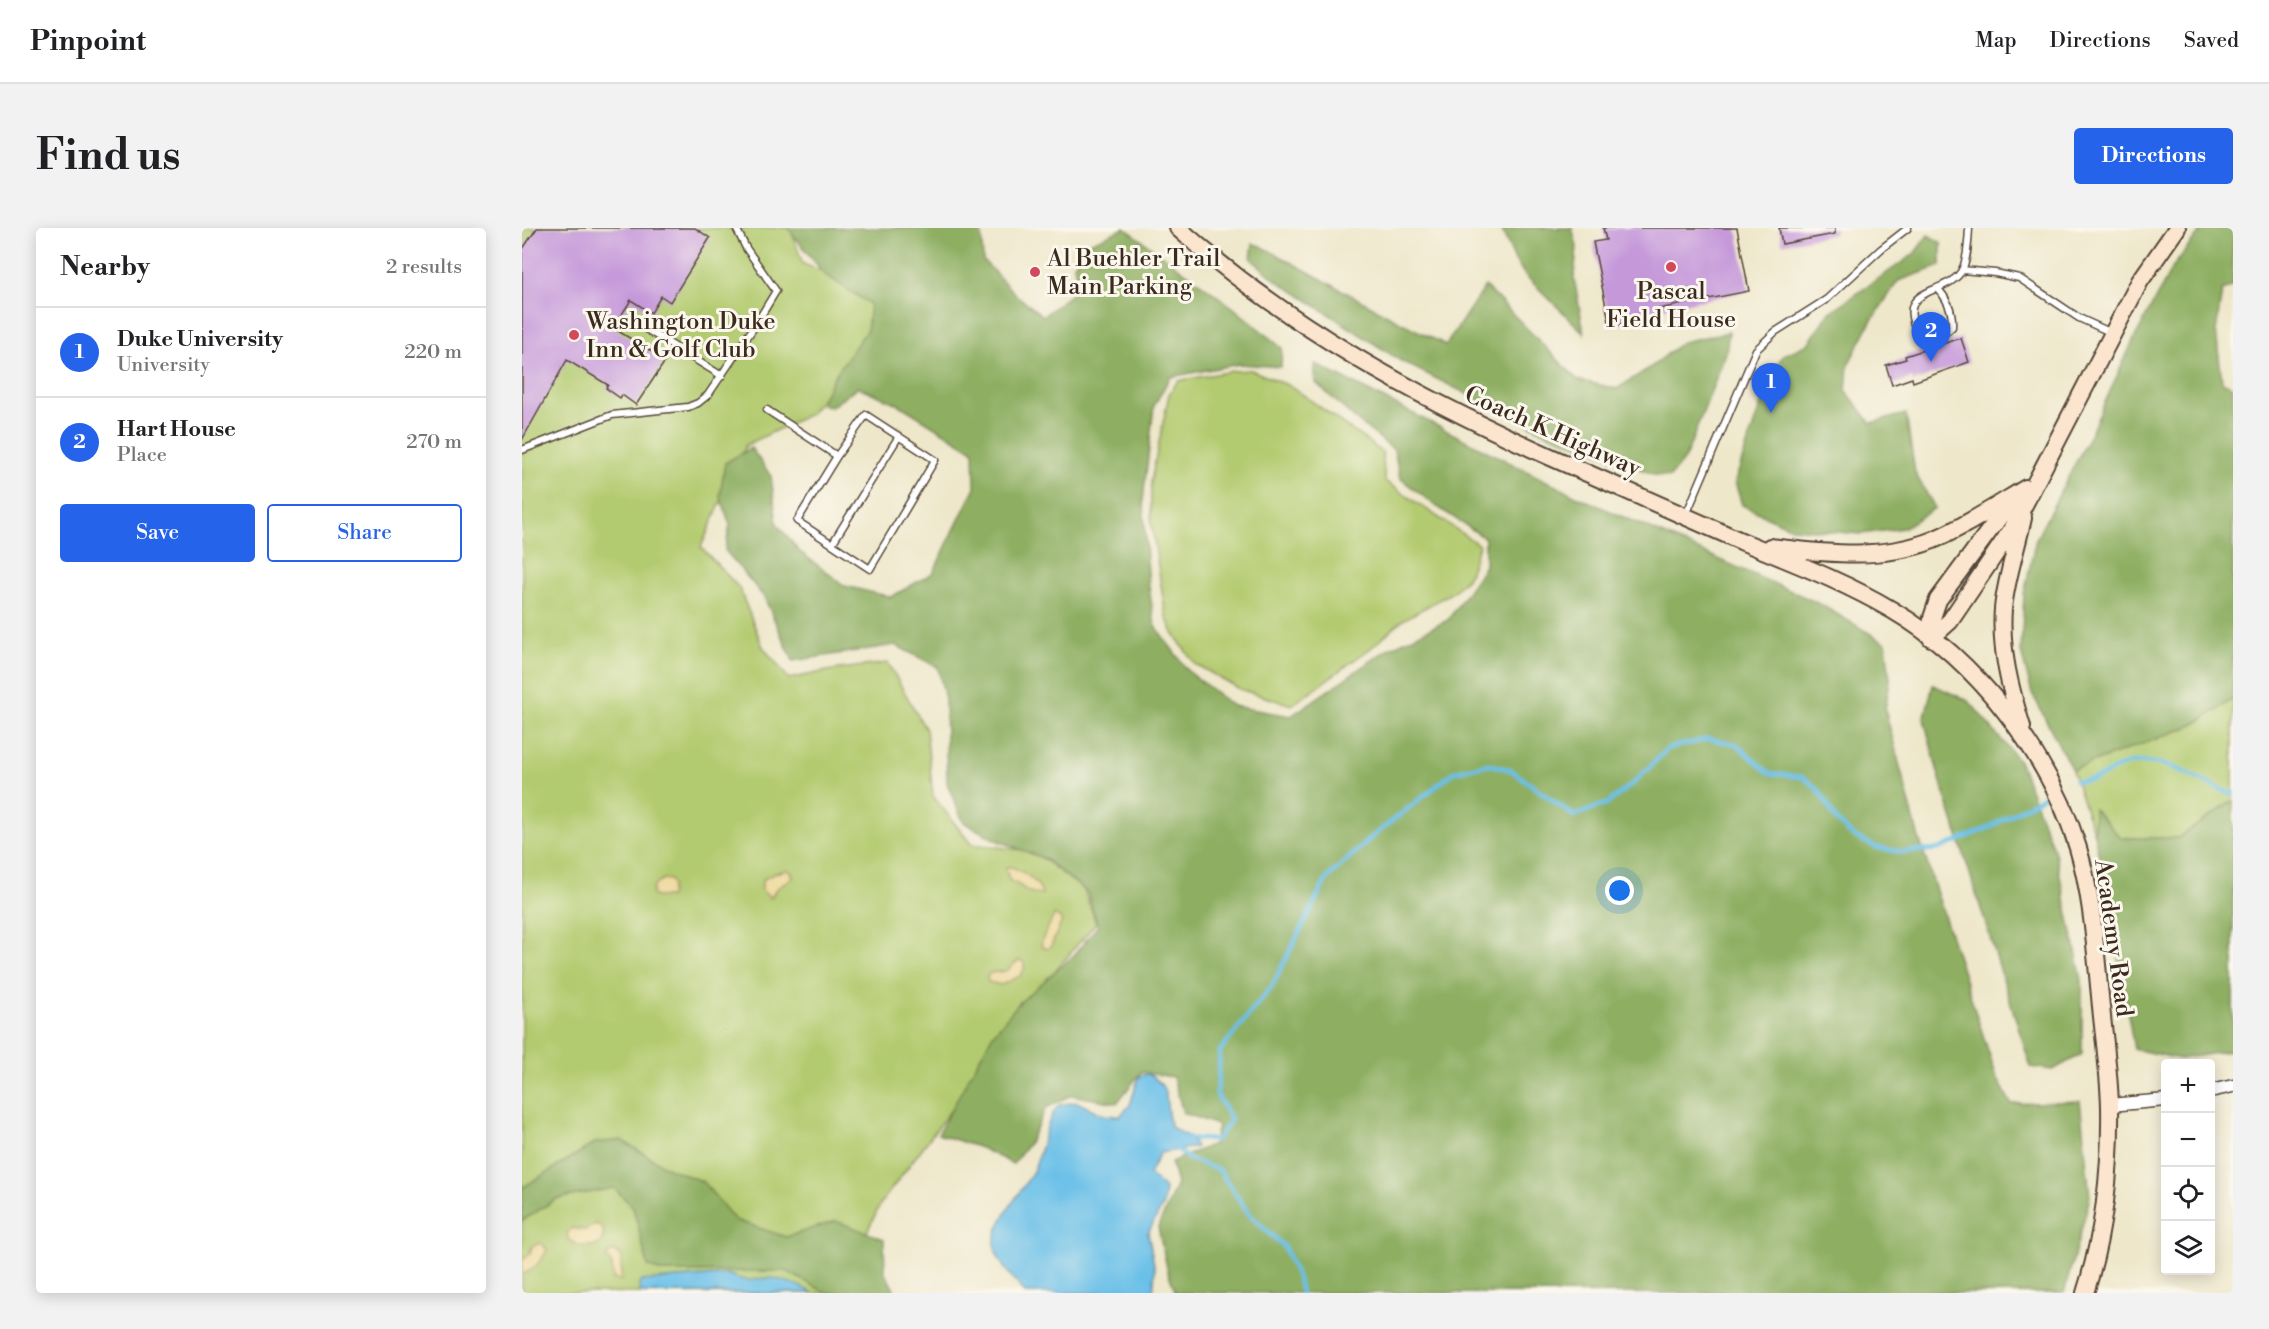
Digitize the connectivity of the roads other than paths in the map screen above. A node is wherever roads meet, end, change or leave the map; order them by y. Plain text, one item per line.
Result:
1 (736, 228) edge
2 (1178, 228) edge
3 (1908, 228) edge
4 (1969, 228) edge
5 (2177, 228) edge
6 (1962, 270) junction
7 (1937, 288) junction
8 (633, 321) dead end
9 (2113, 333) junction
10 (722, 376) junction
11 (767, 410) dead end
12 (899, 436) junction
13 (522, 450) edge
14 (837, 456) junction
15 (2027, 493) junction
16 (1686, 516) junction
17 (832, 544) junction
18 (1754, 546) junction
19 (1931, 638) junction
20 (2026, 740) junction
21 (2233, 1086) edge
22 (2215, 1090) edge
23 (2161, 1100) edge
24 (2110, 1105) junction
25 (2085, 1293) edge

1 - 10 lane
2 - 16 main road, Coach K Highway
3 - 16 lane
4 - 6 lane
5 - 9 main road
6 - 7 lane
6 - 9 lane
7 - 7 lane
8 - 10 lane
9 - 15 main road
10 - 13 lane
11 - 14 lane
12 - 14 lane
12 - 17 lane
12 - 17 lane
14 - 17 lane
15 - 18 main road
15 - 19 main road
15 - 20 main road
16 - 18 main road, Coach K Highway
18 - 19 main road, Coach K Highway
19 - 20 main road, Academy Road
20 - 24 main road, Academy Road
21 - 22 street
23 - 24 street
24 - 25 main road, Academy Road

